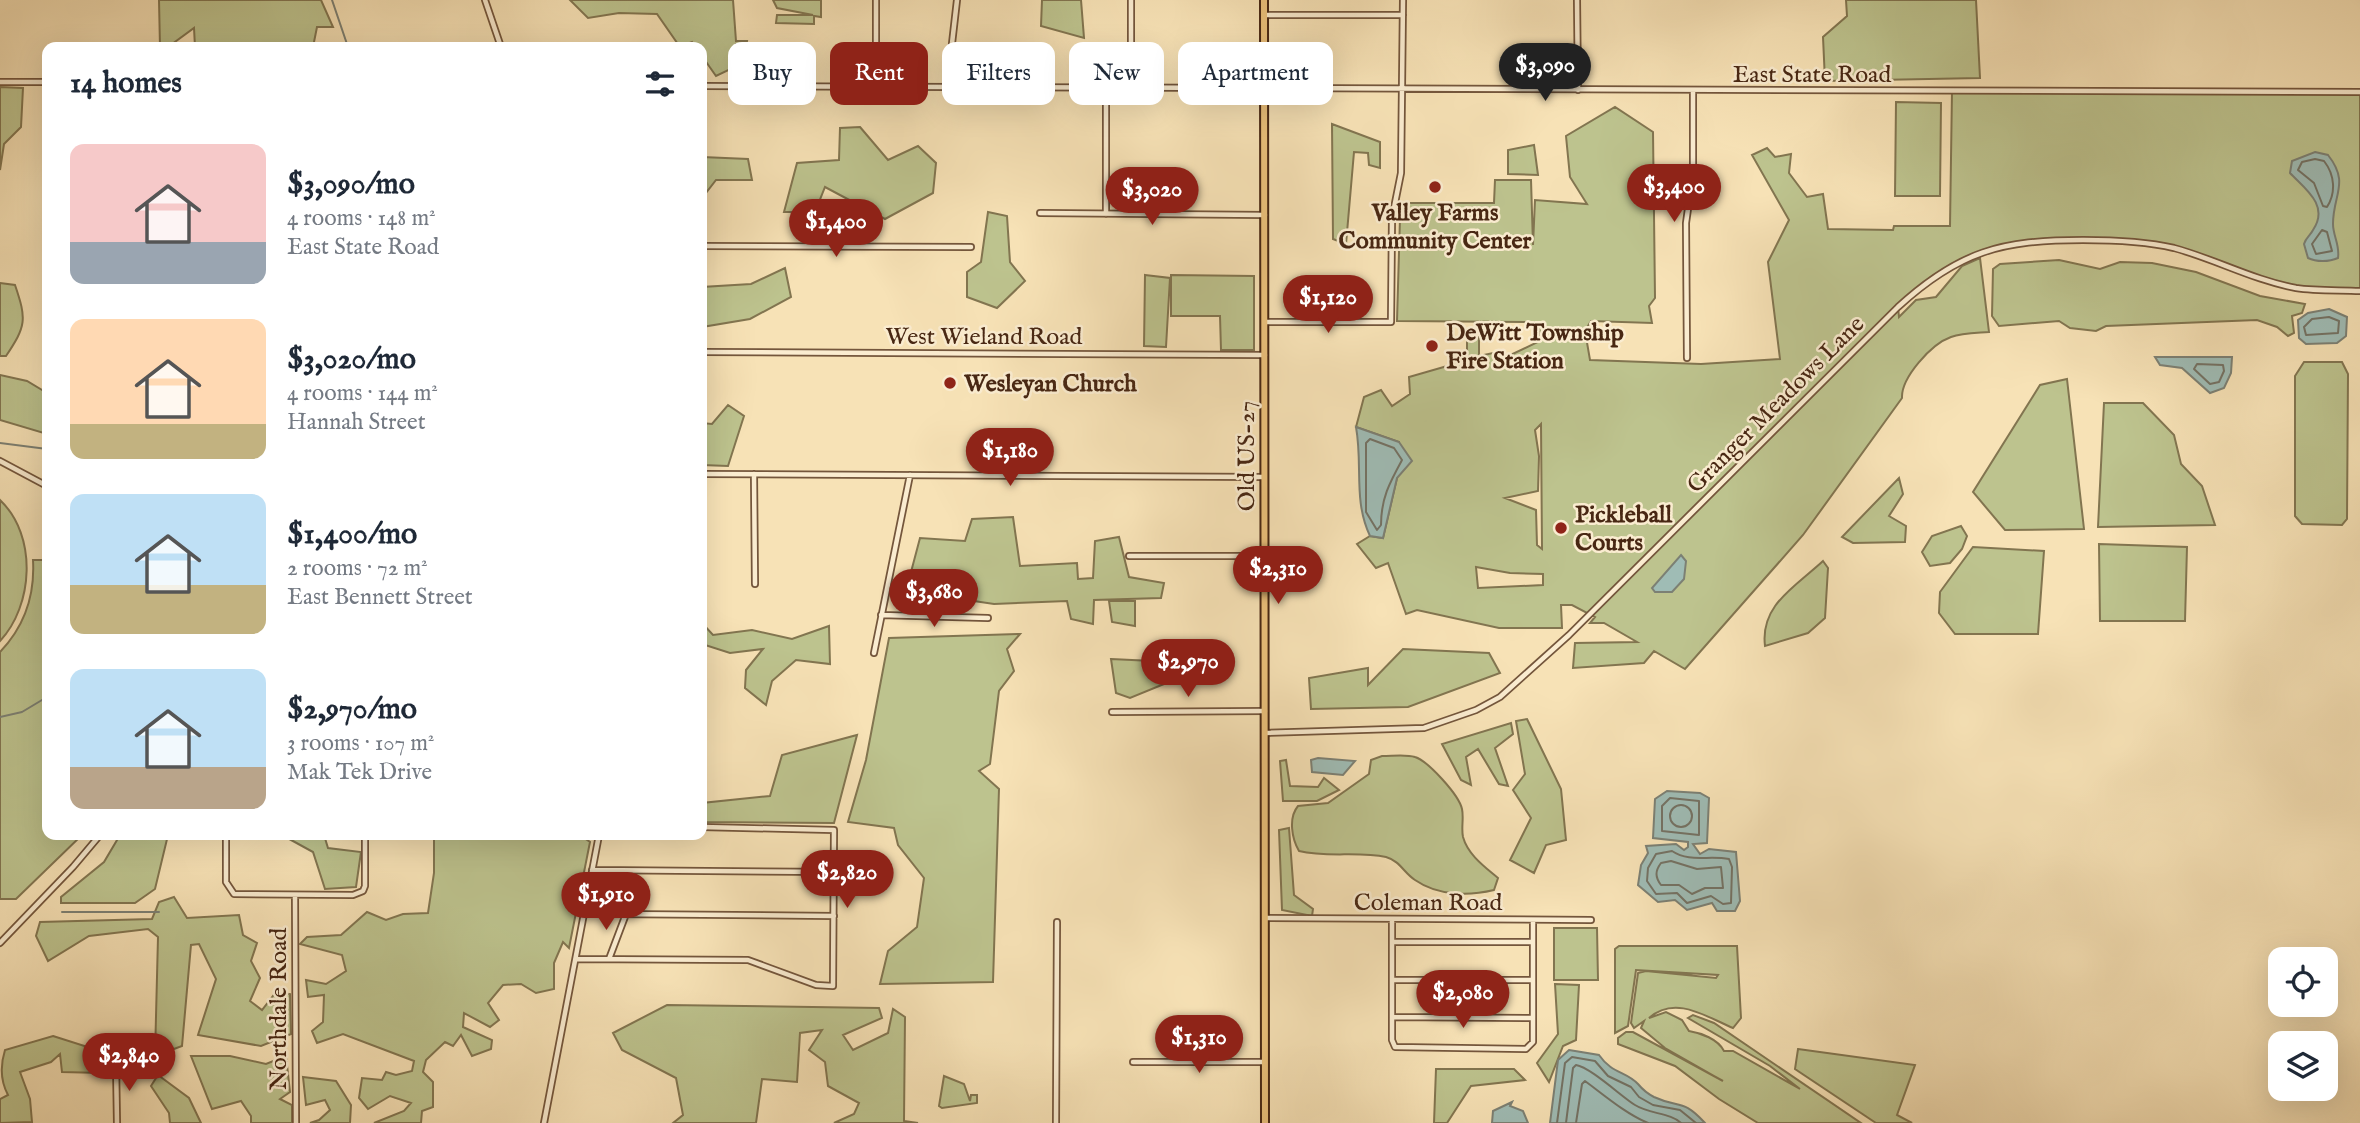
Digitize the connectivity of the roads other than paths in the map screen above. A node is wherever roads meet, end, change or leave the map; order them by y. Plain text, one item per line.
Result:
1 (485, 0) edge
2 (876, 0) edge
3 (957, 0) edge
4 (1131, 0) edge
5 (1264, 0) edge
6 (1403, 0) edge
7 (1577, 0) edge
8 (1264, 15) junction
9 (1403, 15) junction
10 (499, 42) edge
11 (876, 42) edge
12 (952, 42) edge
13 (1131, 42) edge
14 (1264, 42) edge
15 (0, 82) edge
16 (42, 82) edge
17 (707, 86) edge
18 (830, 87) edge
19 (1333, 90) edge
20 (1401, 90) junction
21 (1578, 90) junction
22 (1693, 91) junction
23 (2360, 92) edge
24 (1106, 105) edge
25 (1265, 105) edge
26 (1040, 213) dead end
27 (1106, 214) junction
28 (1265, 215) junction
29 (707, 246) edge
30 (971, 247) dead end
31 (2360, 291) edge
32 (1266, 322) junction
33 (707, 352) edge
34 (1266, 355) junction
35 (1687, 358) dead end
36 (0, 461) edge
37 (707, 474) edge
38 (754, 474) junction
39 (910, 475) junction
40 (1265, 477) junction
41 (42, 483) edge
42 (1129, 556) dead end
43 (1265, 556) junction
44 (755, 584) dead end
45 (881, 615) junction
46 (988, 618) dead end
47 (874, 653) dead end
48 (1265, 711) junction
49 (1112, 712) dead end
50 (1265, 733) junction
51 (707, 827) edge
52 (95, 840) edge
53 (226, 840) edge
54 (365, 840) edge
55 (598, 840) edge
56 (593, 870) junction
57 (834, 872) junction
58 (295, 895) junction
59 (613, 914) dead end
60 (626, 914) junction
61 (834, 916) junction
62 (1265, 918) junction
63 (1392, 920) junction
64 (1533, 920) junction
65 (1591, 920) dead end
66 (1057, 922) dead end
67 (1392, 942) junction
68 (1533, 942) junction
69 (0, 943) edge
70 (576, 959) junction
71 (609, 959) junction
72 (1392, 980) junction
73 (1533, 980) junction
74 (1392, 1017) junction
75 (1533, 1018) junction
76 (1133, 1062) dead end
77 (1265, 1062) junction
78 (116, 1063) dead end
79 (117, 1123) edge
80 (296, 1123) edge
81 (544, 1123) edge
82 (1056, 1123) edge
83 (1265, 1123) edge

1 - 10 street
2 - 11 street
3 - 12 street
4 - 13 street
5 - 8 main road, Old US-27
6 - 9 street
7 - 21 street
8 - 9 street
8 - 14 main road, Old US-27
9 - 20 street
15 - 16 street
17 - 18 street, East State Road
19 - 20 street, East State Road
20 - 21 street, East State Road
20 - 32 street
21 - 22 street, East State Road
22 - 23 street, East State Road
22 - 35 street
24 - 27 street
25 - 28 main road, Old US-27
26 - 27 street
27 - 28 street
28 - 32 main road, Old US-27
29 - 30 street
31 - 50 street, Granger Meadows Lane
32 - 34 main road, Old US-27
33 - 34 street, West Wieland Road
34 - 40 main road, Old US-27
36 - 41 street
37 - 38 street
38 - 39 street
38 - 44 street
39 - 40 street
39 - 45 street
40 - 43 main road, Old US-27
42 - 43 street
43 - 48 main road, Old US-27
45 - 46 street
45 - 47 street
48 - 49 street
48 - 50 main road, Old US-27
50 - 62 main road, Old US-27
51 - 57 street
52 - 69 street
53 - 58 street
54 - 58 street
55 - 56 street
56 - 57 street
56 - 70 street
57 - 61 street
58 - 80 street, Northdale Road
59 - 60 street
60 - 61 street
60 - 71 street
61 - 71 street
62 - 63 street, Coleman Road
62 - 77 main road, Old US-27
63 - 64 street, Coleman Road
63 - 67 street
64 - 65 street, Coleman Road
64 - 68 street
66 - 82 street
67 - 68 street
67 - 72 street
68 - 73 street
70 - 71 street
70 - 81 street
72 - 73 street
72 - 74 street
73 - 75 street
74 - 75 street
74 - 75 street
76 - 77 street
77 - 83 main road, Old US-27
78 - 79 street

